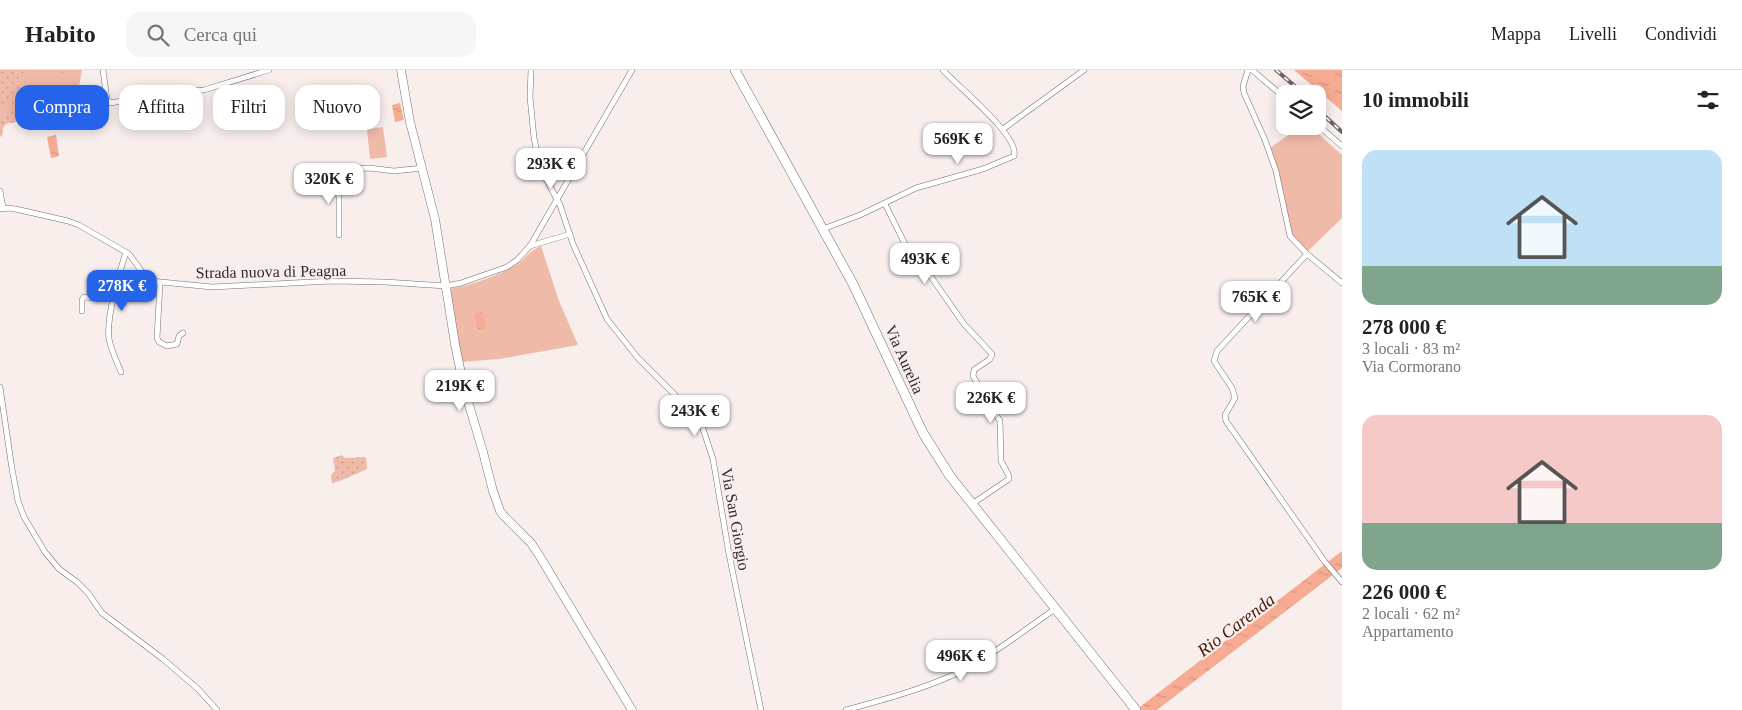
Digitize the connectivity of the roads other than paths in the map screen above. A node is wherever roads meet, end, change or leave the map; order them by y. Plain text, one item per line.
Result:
1 (103, 70) edge
2 (269, 70) edge
3 (400, 70) edge
4 (531, 70) edge
5 (632, 70) edge
6 (736, 70) edge
7 (943, 70) edge
8 (1084, 70) edge
9 (1248, 70) edge
10 (1252, 70) edge
11 (1276, 90) edge
12 (1003, 129) junction
13 (1326, 132) edge
14 (1342, 146) edge
15 (422, 168) junction
16 (0, 191) edge
17 (557, 199) junction
18 (885, 204) junction
19 (2, 209) edge
20 (823, 229) junction
21 (570, 234) junction
22 (339, 235) dead end
23 (530, 246) junction
24 (126, 252) junction
25 (1307, 254) junction
26 (160, 283) junction
27 (1342, 283) edge
28 (446, 286) junction
29 (114, 299) junction
30 (82, 311) dead end
31 (183, 333) dead end
32 (120, 372) dead end
33 (0, 387) edge
34 (972, 505) junction
35 (1342, 582) edge
36 (1054, 608) junction
37 (217, 710) edge
38 (632, 710) edge
39 (761, 710) edge
40 (846, 710) edge
41 (1136, 710) edge

1 - 2 street
3 - 15 main road
4 - 17 street, Via San Giorgio
5 - 17 street
6 - 20 main road, Via Aurelia
7 - 12 street
8 - 12 street
9 - 25 street
10 - 11 street
12 - 18 street
13 - 14 street
15 - 22 street
15 - 28 main road
16 - 19 street
17 - 21 street, Via San Giorgio
17 - 23 street
18 - 20 street
18 - 34 street
19 - 24 street
20 - 34 main road, Via Aurelia
21 - 23 street
21 - 39 street, Via San Giorgio
23 - 28 street, Strada nuova di Peagna
24 - 26 street
24 - 29 street
25 - 27 street
25 - 35 street
26 - 28 street, Strada nuova di Peagna
26 - 31 street
28 - 38 main road
29 - 30 street
29 - 32 street
33 - 37 street
34 - 36 main road, Via Aurelia
36 - 40 street
36 - 41 main road, Via Aurelia

